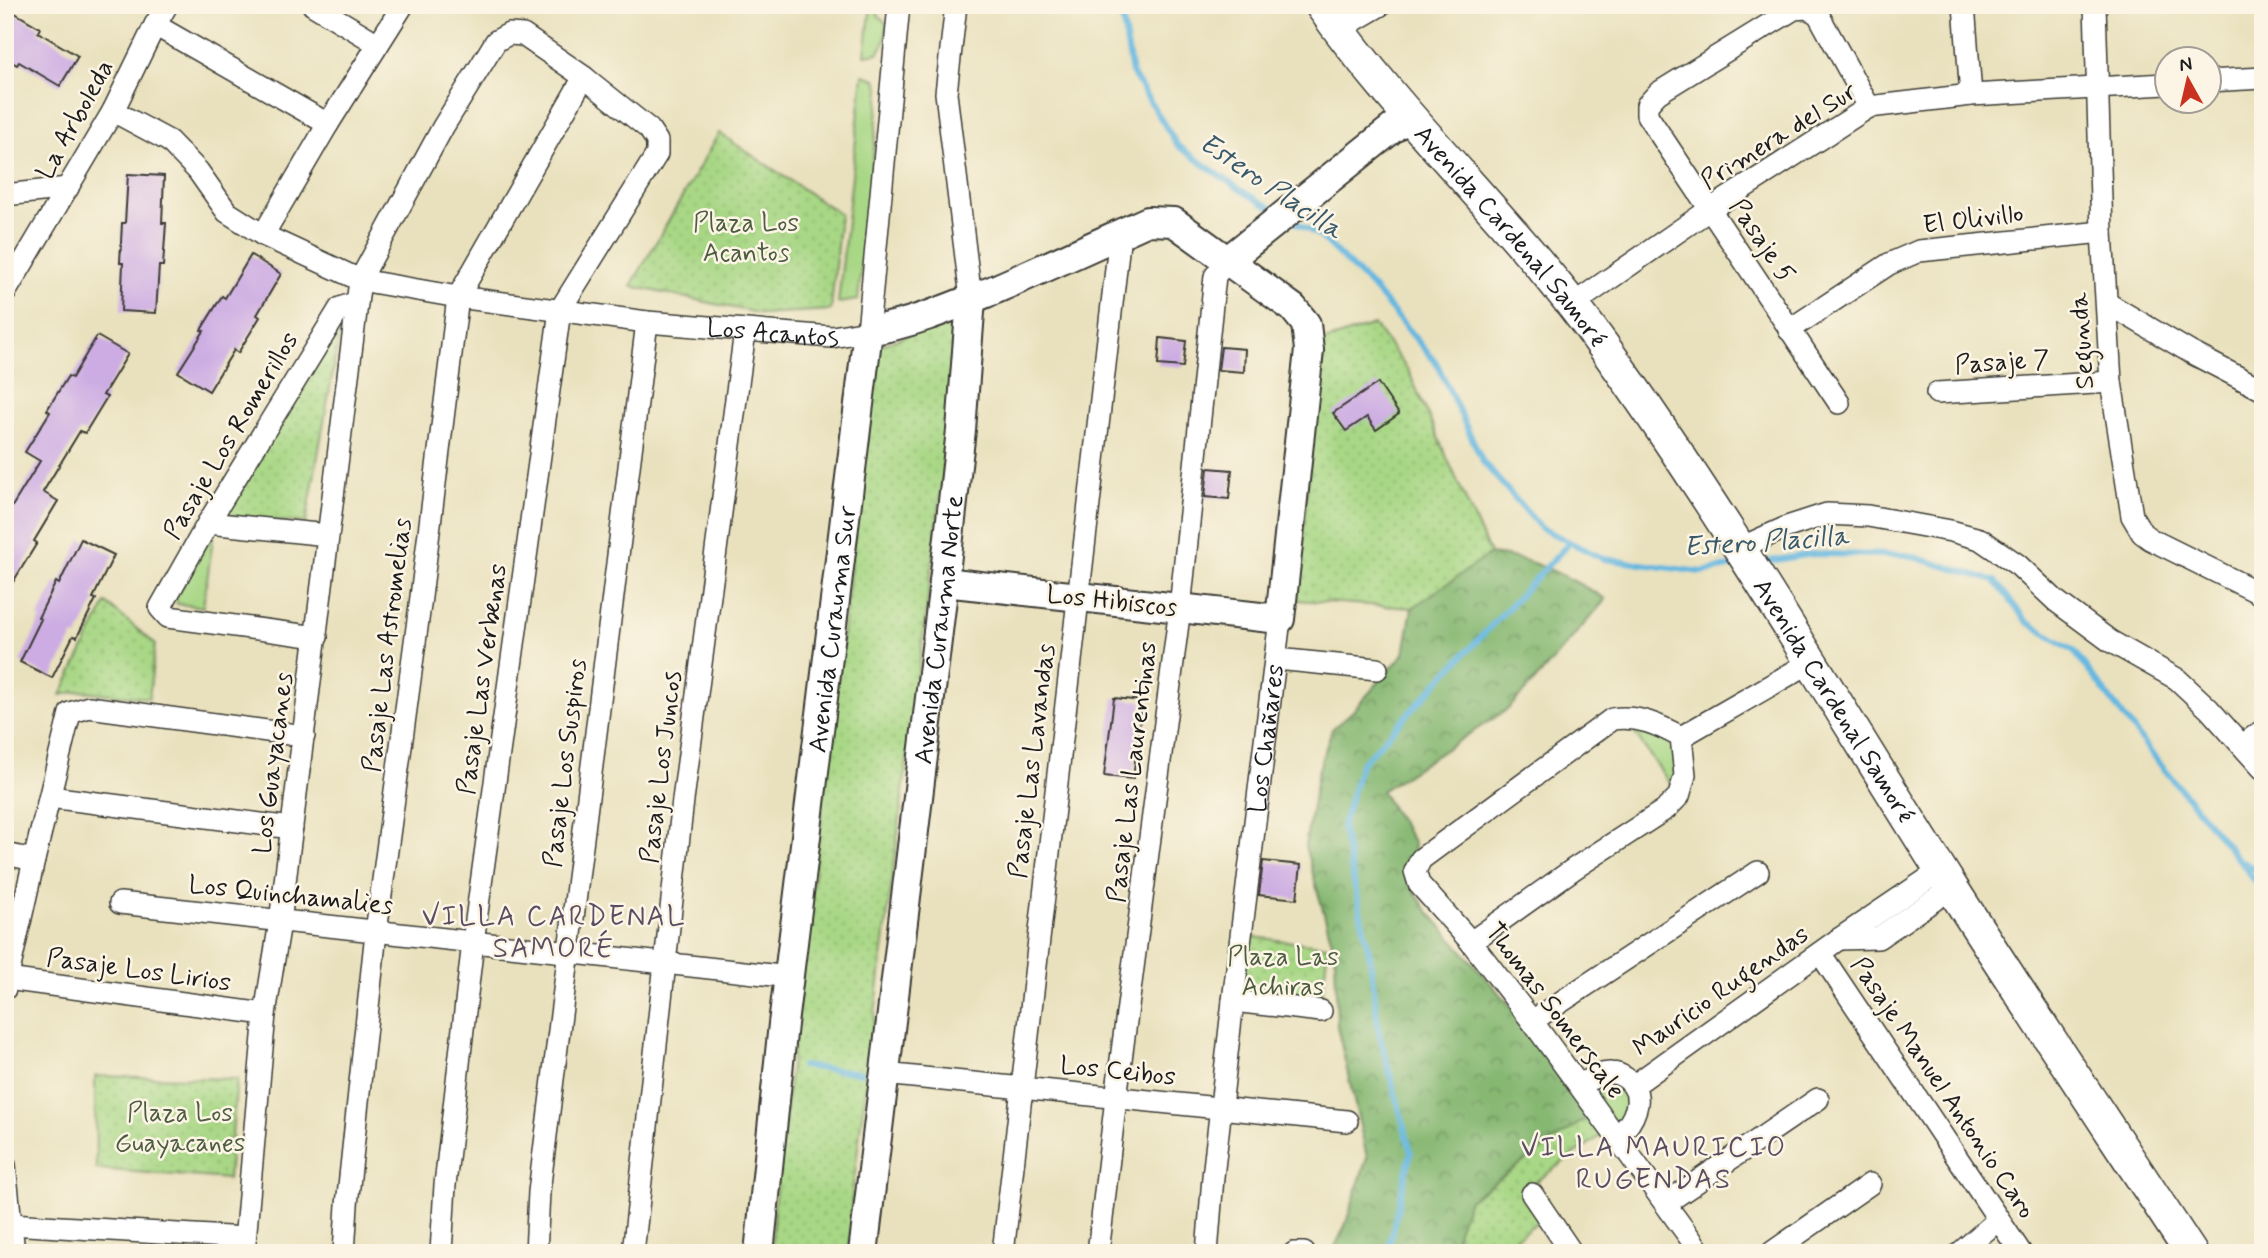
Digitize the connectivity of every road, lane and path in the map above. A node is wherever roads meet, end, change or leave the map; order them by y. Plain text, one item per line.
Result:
1 (167, 5) edge
2 (313, 5) edge
3 (403, 5) edge
4 (899, 5) edge
5 (956, 5) edge
6 (1381, 5) edge
7 (1964, 5) edge
8 (2095, 5) edge
9 (1329, 18) edge
10 (155, 25) junction
11 (378, 44) junction
12 (584, 78) junction
13 (2263, 78) edge
14 (2222, 80) edge
15 (2152, 85) edge
16 (2097, 88) junction
17 (1971, 96) junction
18 (1869, 107) junction
19 (113, 111) junction
20 (1408, 116) junction
21 (328, 124) junction
22 (68, 188) junction
23 (5, 195) edge
24 (1709, 210) junction
25 (2102, 232) junction
26 (1120, 234) junction
27 (262, 235) junction
28 (1228, 260) junction
29 (360, 280) junction
30 (5, 293) edge
31 (458, 297) junction
32 (971, 299) junction
33 (358, 302) junction
34 (2107, 303) junction
35 (1572, 305) junction
36 (560, 310) junction
37 (647, 322) junction
38 (1789, 330) junction
39 (745, 331) junction
40 (868, 331) junction
41 (2111, 382) junction
42 (2263, 390) edge
43 (1937, 393) dead end
44 (1839, 403) dead end
45 (208, 523) junction
46 (328, 535) junction
47 (1740, 548) junction
48 (944, 582) junction
49 (2263, 595) edge
50 (1078, 597) junction
51 (1181, 608) junction
52 (1280, 619) junction
53 (317, 637) junction
54 (1277, 659) junction
55 (1811, 662) junction
56 (1377, 669) dead end
57 (2263, 730) edge
58 (304, 736) junction
59 (1681, 737) junction
60 (2243, 745) junction
61 (2263, 769) edge
62 (50, 797) junction
63 (292, 828) junction
64 (5, 854) edge
65 (34, 860) junction
66 (1758, 872) dead end
67 (1947, 879) junction
68 (120, 903) dead end
69 (280, 922) junction
70 (376, 932) junction
71 (473, 942) junction
72 (1471, 942) junction
73 (569, 953) junction
74 (1820, 953) junction
75 (664, 962) junction
76 (790, 977) junction
77 (6, 984) edge
78 (1233, 1001) junction
79 (1321, 1011) dead end
80 (265, 1014) junction
81 (1532, 1021) junction
82 (884, 1074) junction
83 (1580, 1086) junction
84 (1633, 1086) junction
85 (1022, 1088) junction
86 (1116, 1098) junction
87 (1818, 1099) dead end
88 (1221, 1108) junction
89 (1347, 1121) dead end
90 (1617, 1137) junction
91 (5, 1165) edge
92 (1870, 1184) dead end
93 (1532, 1195) dead end
94 (1666, 1203) junction
95 (1999, 1219) junction
96 (10, 1224) junction
97 (245, 1245) edge
98 (14, 1253) edge
99 (344, 1253) edge
100 (441, 1253) edge
101 (536, 1253) edge
102 (633, 1253) edge
103 (759, 1253) edge
104 (863, 1253) edge
105 (1003, 1253) edge
106 (1098, 1253) edge
107 (1207, 1253) edge
108 (1294, 1253) edge
109 (1304, 1253) edge
110 (1572, 1253) edge
111 (1701, 1253) edge
112 (1771, 1253) edge
113 (1960, 1253) edge
114 (2021, 1253) edge
115 (2191, 1253) edge

1 - 10 street, La Arboleda
2 - 11 street
3 - 11 street
4 - 40 street, Avenida Curauma Sur
5 - 32 street, Avenida Curauma Norte
6 - 9 street
7 - 17 street
8 - 16 street, Segunda
9 - 20 main road, Avenida Cardenal Samoré
10 - 19 street, La Arboleda
10 - 21 street
11 - 21 street
12 - 29 street
12 - 31 street, Pasaje Las Astromelias
12 - 36 street, Pasaje Las Verbenas
13 - 14 street
15 - 16 street, Primera del Sur
16 - 17 street, Primera del Sur
16 - 25 street, Segunda
17 - 18 street, Primera del Sur
18 - 24 street, Primera del Sur
18 - 24 street, Pasaje 5
19 - 22 street, La Arboleda
19 - 27 street, Los Acantos
20 - 28 street
20 - 35 main road, Avenida Cardenal Samoré
21 - 27 street
22 - 23 street
22 - 30 street, La Arboleda
24 - 35 street, Primera del Sur
24 - 38 street, Pasaje 5
25 - 34 street, Segunda
25 - 38 street, El Olivillo
26 - 28 street, Los Acantos
26 - 32 street, Los Acantos
26 - 50 street, Pasaje Las Lavandas
27 - 29 street, Los Acantos
28 - 51 street, Pasaje Las Laurentinas
28 - 52 street, Los Chañares
29 - 31 street, Los Acantos
29 - 33 street, Los Guayacanes
31 - 36 street, Los Acantos
31 - 70 street, Pasaje Las Astromelias
32 - 40 street, Los Acantos
32 - 48 street, Avenida Curauma Norte
33 - 45 street, Pasaje Los Romerillos
33 - 46 street, Los Guayacanes
34 - 41 street, Segunda
34 - 42 street
35 - 47 main road, Avenida Cardenal Samoré
36 - 37 street, Los Acantos
36 - 71 street, Pasaje Las Verbenas
37 - 39 street, Los Acantos
37 - 73 street, Pasaje Los Suspiros
38 - 44 street, Pasaje 5
39 - 40 street, Los Acantos
39 - 75 street, Pasaje Los Juncos
40 - 76 street, Avenida Curauma Sur
41 - 43 street, Pasaje 7
41 - 49 street, Segunda
45 - 46 street
45 - 53 street, Pasaje Los Romerillos
46 - 53 street, Los Guayacanes
47 - 55 main road, Avenida Cardenal Samoré
47 - 60 street
48 - 50 street, Los Hibiscos
48 - 82 street, Avenida Curauma Norte
50 - 51 street, Los Hibiscos
50 - 85 street, Pasaje Las Lavandas
51 - 52 street, Los Hibiscos
51 - 86 street, Pasaje Las Laurentinas
52 - 54 street, Los Chañares
53 - 58 street, Los Guayacanes
54 - 56 street
54 - 78 street, Los Chañares
55 - 59 street
55 - 67 main road, Avenida Cardenal Samoré
57 - 60 street
58 - 62 street
58 - 63 street, Los Guayacanes
59 - 72 street
59 - 72 street, Thomas Somerscale
60 - 61 street
62 - 63 street
62 - 65 street
63 - 69 street, Los Guayacanes
64 - 65 street
65 - 77 street
66 - 81 street
67 - 74 street, Mauricio Rugendas
67 - 115 main road, Avenida Cardenal Samoré
68 - 69 street, Los Quinchamalies
69 - 70 street, Los Quinchamalies
69 - 80 street, Los Guayacanes
70 - 71 street, Los Quinchamalies
70 - 99 street, Pasaje Las Astromelias
71 - 73 street, Los Quinchamalies
71 - 100 street, Pasaje Las Verbenas
72 - 81 street, Thomas Somerscale
73 - 75 street, Los Quinchamalies
73 - 101 street, Pasaje Los Suspiros
74 - 84 street, Mauricio Rugendas
74 - 95 street, Pasaje Manuel Antonio Caro
75 - 76 street, Los Quinchamalies
75 - 102 street, Pasaje Los Juncos
76 - 103 street, Avenida Curauma Sur
77 - 80 street, Pasaje Los Lirios
78 - 79 street
78 - 88 street, Los Chañares
80 - 97 street, Los Guayacanes
81 - 83 street, Thomas Somerscale
82 - 85 street, Los Ceibos
82 - 104 street, Avenida Curauma Norte
83 - 84 street, Mauricio Rugendas
83 - 90 street, Thomas Somerscale
84 - 90 street, Mauricio Rugendas
85 - 86 street, Los Ceibos
85 - 105 street, Pasaje Las Lavandas
86 - 88 street, Los Ceibos
86 - 106 street, Pasaje Las Laurentinas
87 - 94 street
88 - 89 street, Los Ceibos
88 - 107 street, Los Chañares
90 - 94 street, Thomas Somerscale
91 - 96 street
92 - 112 street
93 - 110 street
94 - 111 street, Thomas Somerscale
95 - 113 street
95 - 114 street, Pasaje Manuel Antonio Caro
96 - 97 street
96 - 98 street
108 - 109 street

